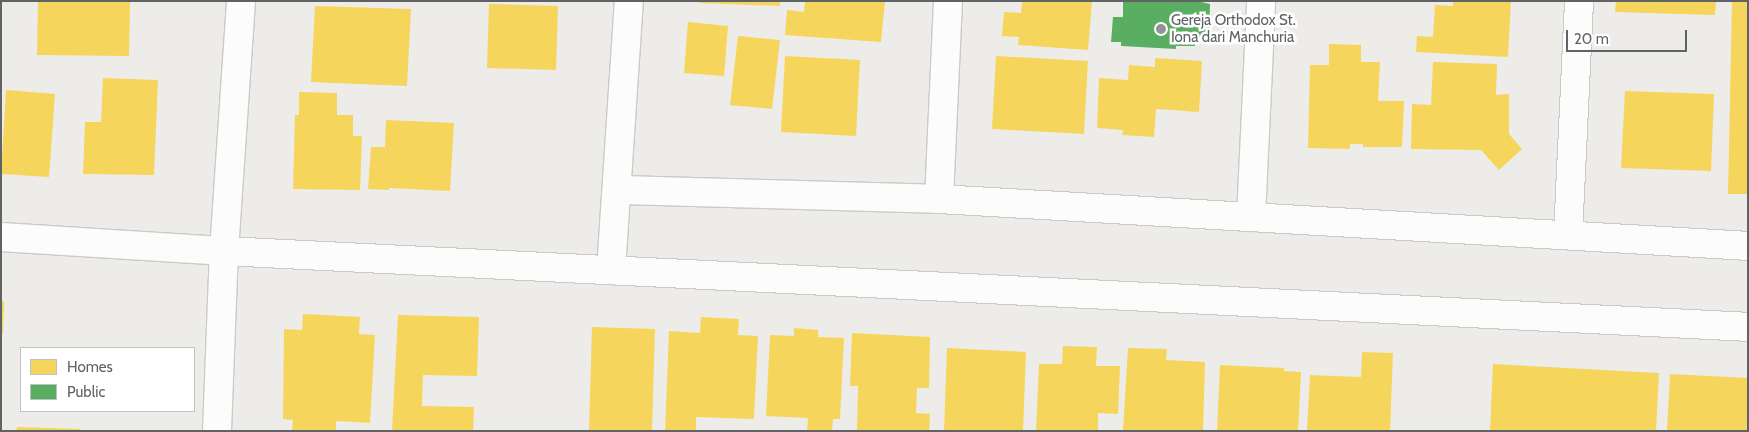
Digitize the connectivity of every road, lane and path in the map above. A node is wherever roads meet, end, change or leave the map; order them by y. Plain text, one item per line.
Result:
1 (241, 1) edge
2 (629, 1) edge
3 (948, 1) edge
4 (1261, 1) edge
5 (1579, 1) edge
6 (618, 190) junction
7 (939, 199) junction
8 (1251, 217) junction
9 (1568, 235) junction
10 (1, 237) edge
11 (1748, 246) edge
12 (224, 251) junction
13 (611, 270) junction
14 (1748, 327) edge
15 (217, 431) edge

1 - 12 street
2 - 6 street
3 - 7 street
4 - 8 street
5 - 9 street
6 - 7 street
6 - 13 street
7 - 8 street
8 - 9 street
9 - 11 street
10 - 12 street
12 - 13 street
12 - 15 street
13 - 14 street

